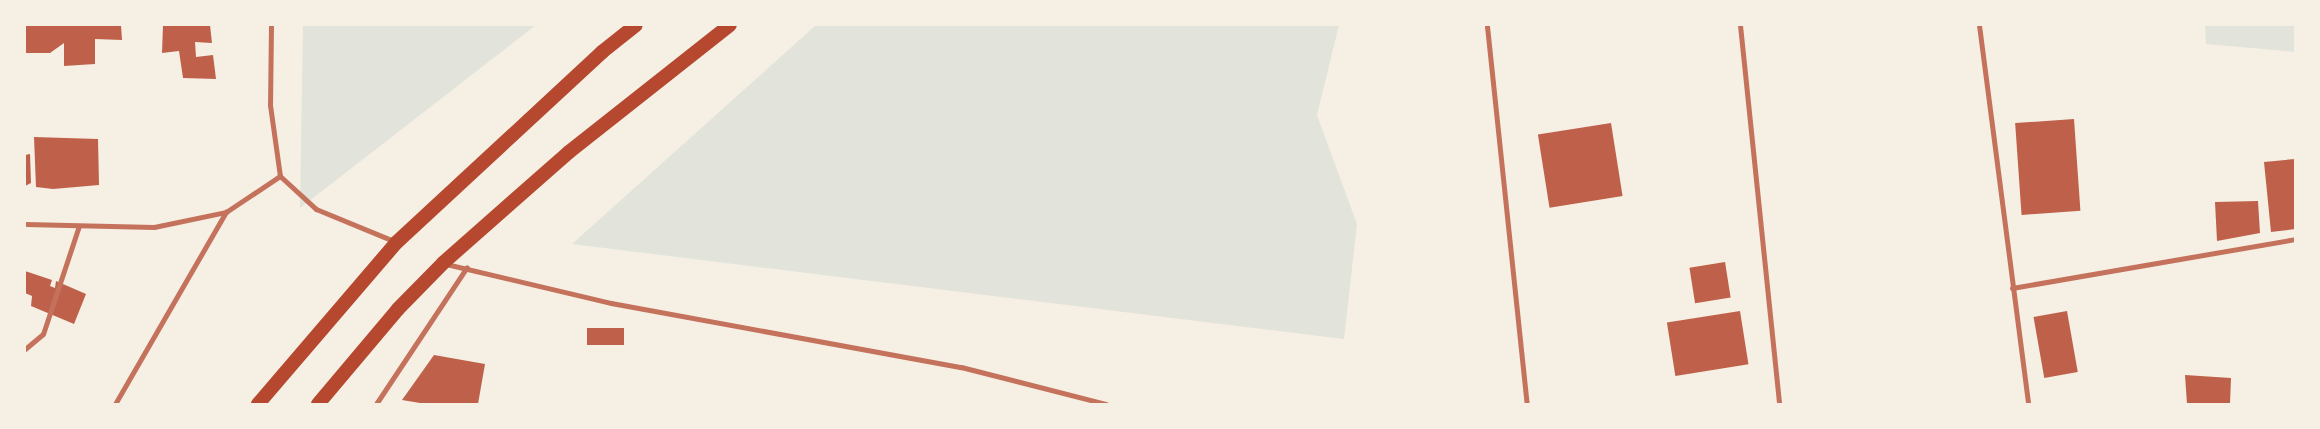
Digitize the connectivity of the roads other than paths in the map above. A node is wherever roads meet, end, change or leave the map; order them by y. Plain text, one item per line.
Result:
1 (271, 25) edge
2 (636, 25) edge
3 (730, 25) edge
4 (1740, 25) edge
5 (1979, 25) edge
6 (1487, 26) edge
7 (280, 176) junction
8 (226, 212) junction
9 (25, 224) edge
10 (79, 226) junction
11 (2295, 239) edge
12 (397, 242) junction
13 (443, 263) junction
14 (467, 268) junction
15 (2012, 288) junction
16 (25, 349) edge
17 (115, 404) edge
18 (258, 404) edge
19 (318, 404) edge
20 (376, 404) edge
21 (1106, 404) edge
22 (1527, 404) edge
23 (1779, 404) edge
24 (2028, 404) edge

1 - 7 street
2 - 12 highway
3 - 13 highway
4 - 23 street
5 - 15 street
6 - 22 street
7 - 8 street
7 - 12 street
8 - 10 street
8 - 17 street
9 - 10 street
10 - 16 street
11 - 15 street
12 - 18 highway
13 - 14 street
13 - 19 highway
14 - 20 street
14 - 21 street
15 - 24 street

